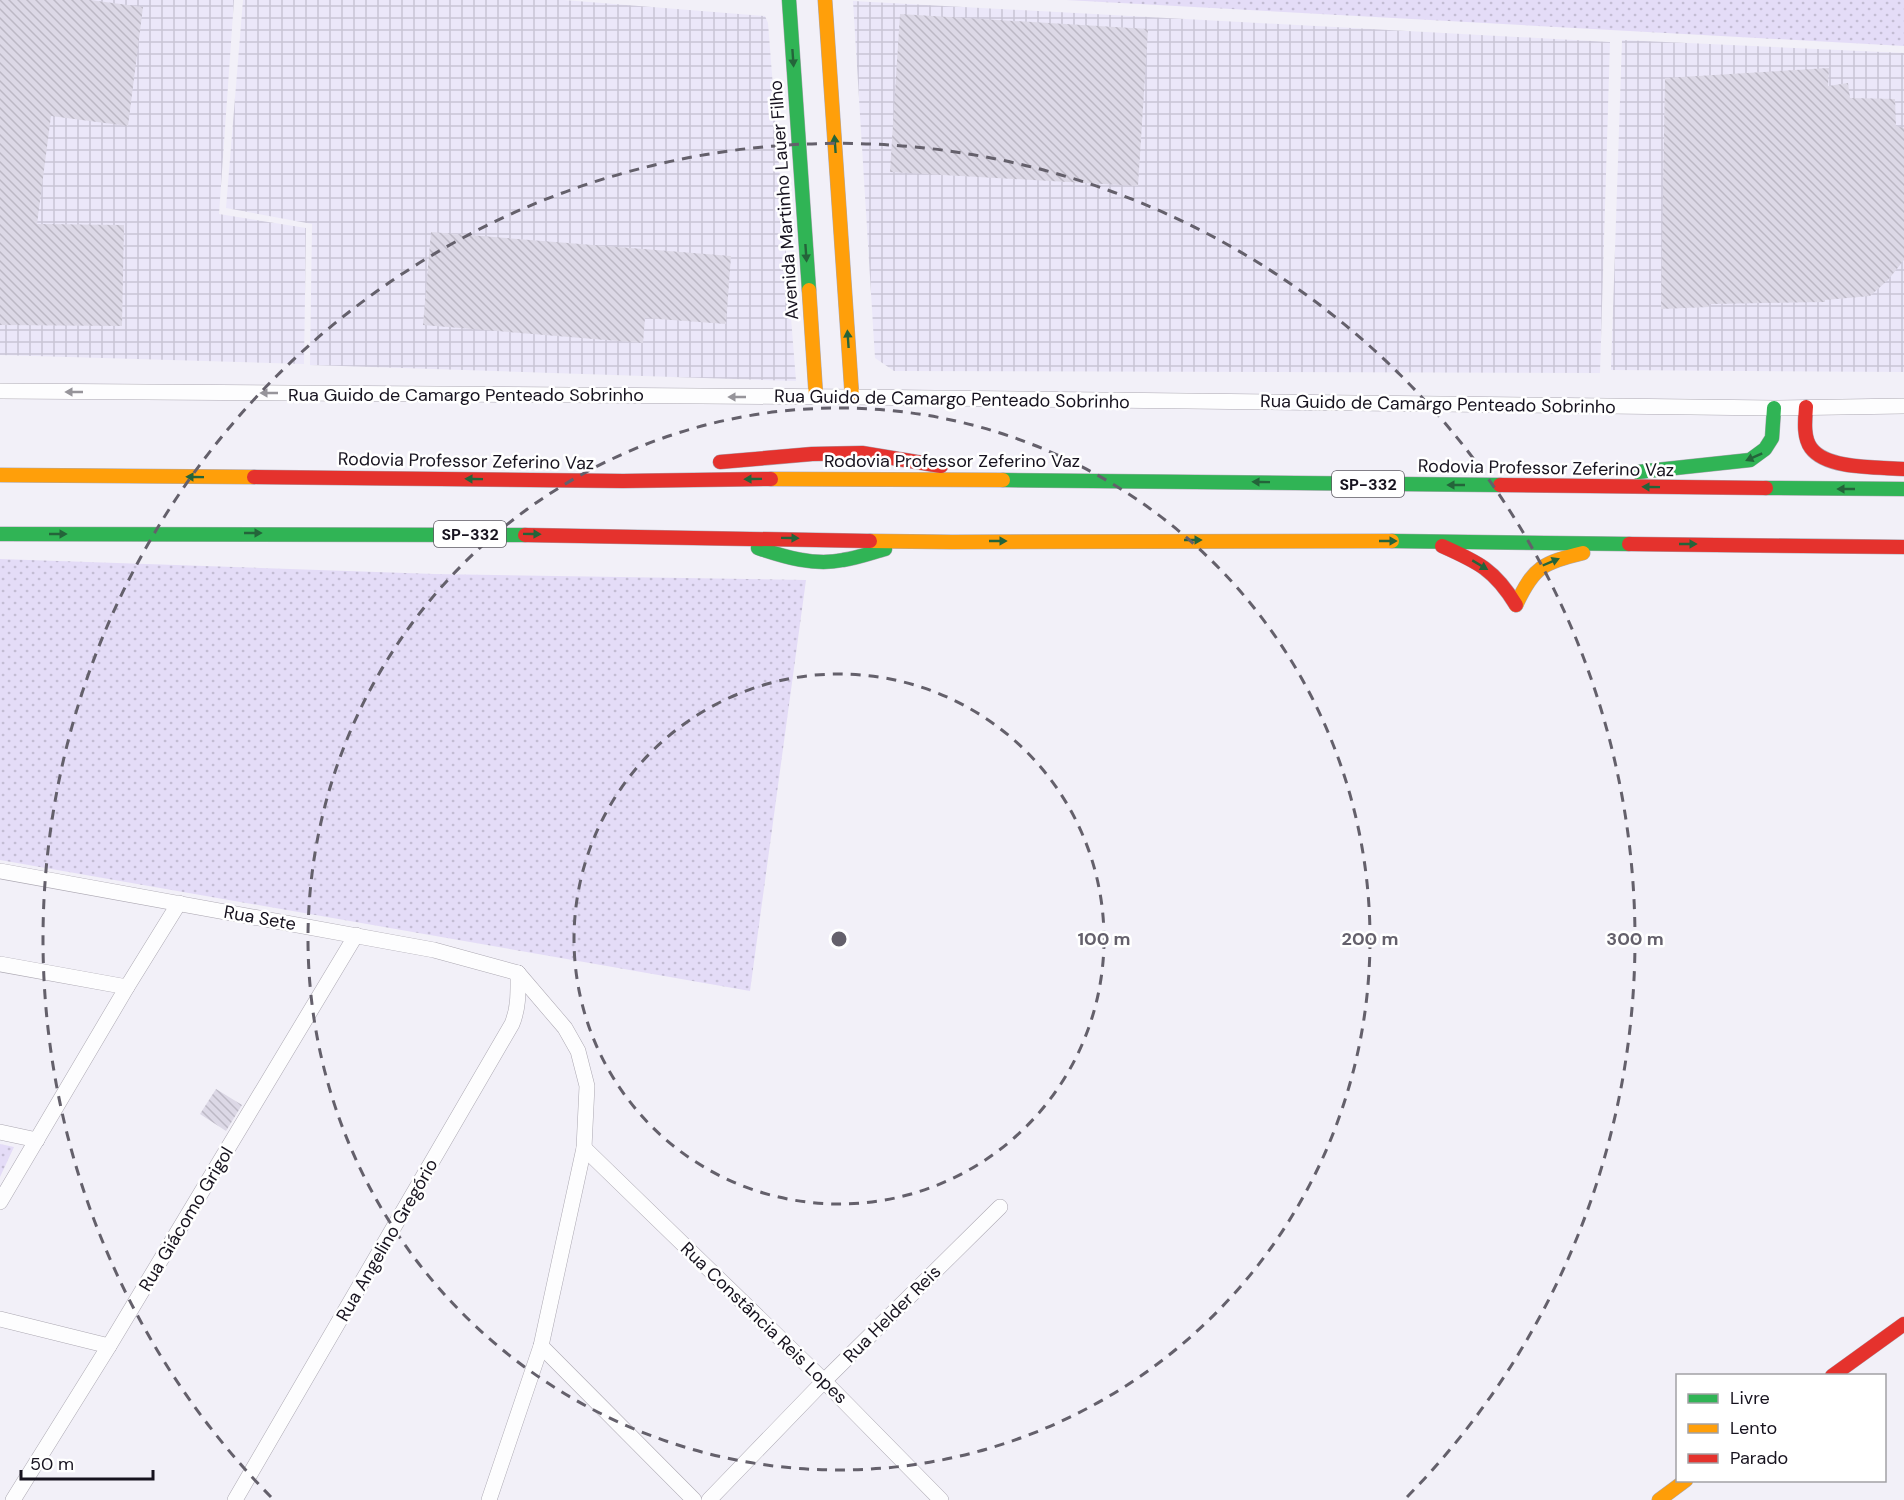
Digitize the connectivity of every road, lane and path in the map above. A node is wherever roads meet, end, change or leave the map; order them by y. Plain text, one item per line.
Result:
1 (789, 0) edge
2 (825, 0) edge
3 (0, 391) edge
4 (816, 397) junction
5 (852, 397) junction
6 (1904, 406) edge
7 (1806, 407) junction
8 (1774, 408) junction
9 (709, 463) dead end
10 (674, 466) dead end
11 (1904, 469) edge
12 (0, 475) edge
13 (1022, 479) junction
14 (623, 481) junction
15 (1524, 484) junction
16 (1904, 489) edge
17 (0, 534) edge
18 (710, 537) junction
19 (939, 541) junction
20 (1431, 541) junction
21 (1615, 544) junction
22 (1904, 547) edge
23 (0, 871) edge
24 (179, 903) junction
25 (356, 935) junction
26 (0, 964) edge
27 (518, 973) junction
28 (127, 987) junction
29 (0, 1132) edge
30 (38, 1140) junction
31 (584, 1148) junction
32 (0, 1202) edge
33 (1000, 1207) dead end
34 (0, 1319) edge
35 (1904, 1324) edge
36 (109, 1346) junction
37 (541, 1346) junction
38 (1835, 1374) edge
39 (824, 1381) junction
40 (1684, 1482) edge
41 (1663, 1499) edge
42 (13, 1500) edge
43 (235, 1500) edge
44 (489, 1500) edge
45 (694, 1500) edge
46 (709, 1500) edge
47 (941, 1500) edge

1 -> 4 main road, Avenida Martinho Lauer Filho
5 -> 2 main road
4 -> 3 street, Rua Guido de Camargo Penteado Sobrinho
4 - 5 street, Rua Guido de Camargo Penteado Sobrinho
5 - 8 street, Rua Guido de Camargo Penteado Sobrinho
6 - 7 street, Rua Guido de Camargo Penteado Sobrinho
7 - 8 street, Rua Guido de Camargo Penteado Sobrinho
7 - 11 main road
8 -> 15 main road
9 - 13 main road
10 - 14 main road
14 -> 12 main road, Rodovia Professor Zeferino Vaz / SP-332
13 -> 14 main road, Rodovia Professor Zeferino Vaz / SP-332
15 -> 13 main road, Rodovia Professor Zeferino Vaz / SP-332
16 -> 15 main road, Rodovia Professor Zeferino Vaz / SP-332
17 -> 18 main road, SP-332
18 -> 19 main road, SP-332
18 - 19 main road
19 -> 20 main road, SP-332
20 - 21 main road, SP-332
20 -> 21 main road
21 -> 22 main road, SP-332
23 - 24 street, Rua Sete
24 - 25 street, Rua Sete
24 - 28 street
25 - 27 street, Rua Sete
25 - 36 street, Rua Giácomo Grigol
26 - 28 street
27 - 31 street
27 - 43 street, Rua Angelino Gregório
28 - 30 street
29 - 30 street
30 - 32 street
31 - 37 street
31 - 39 street, Rua Constância Reis Lopes
33 - 39 street, Rua Helder Reis
34 - 36 street
35 - 38 main road
36 - 42 street, Rua Giácomo Grigol
37 - 44 street
37 - 45 street
39 - 46 street, Rua Helder Reis
39 - 47 street, Rua Constância Reis Lopes
40 - 41 main road

